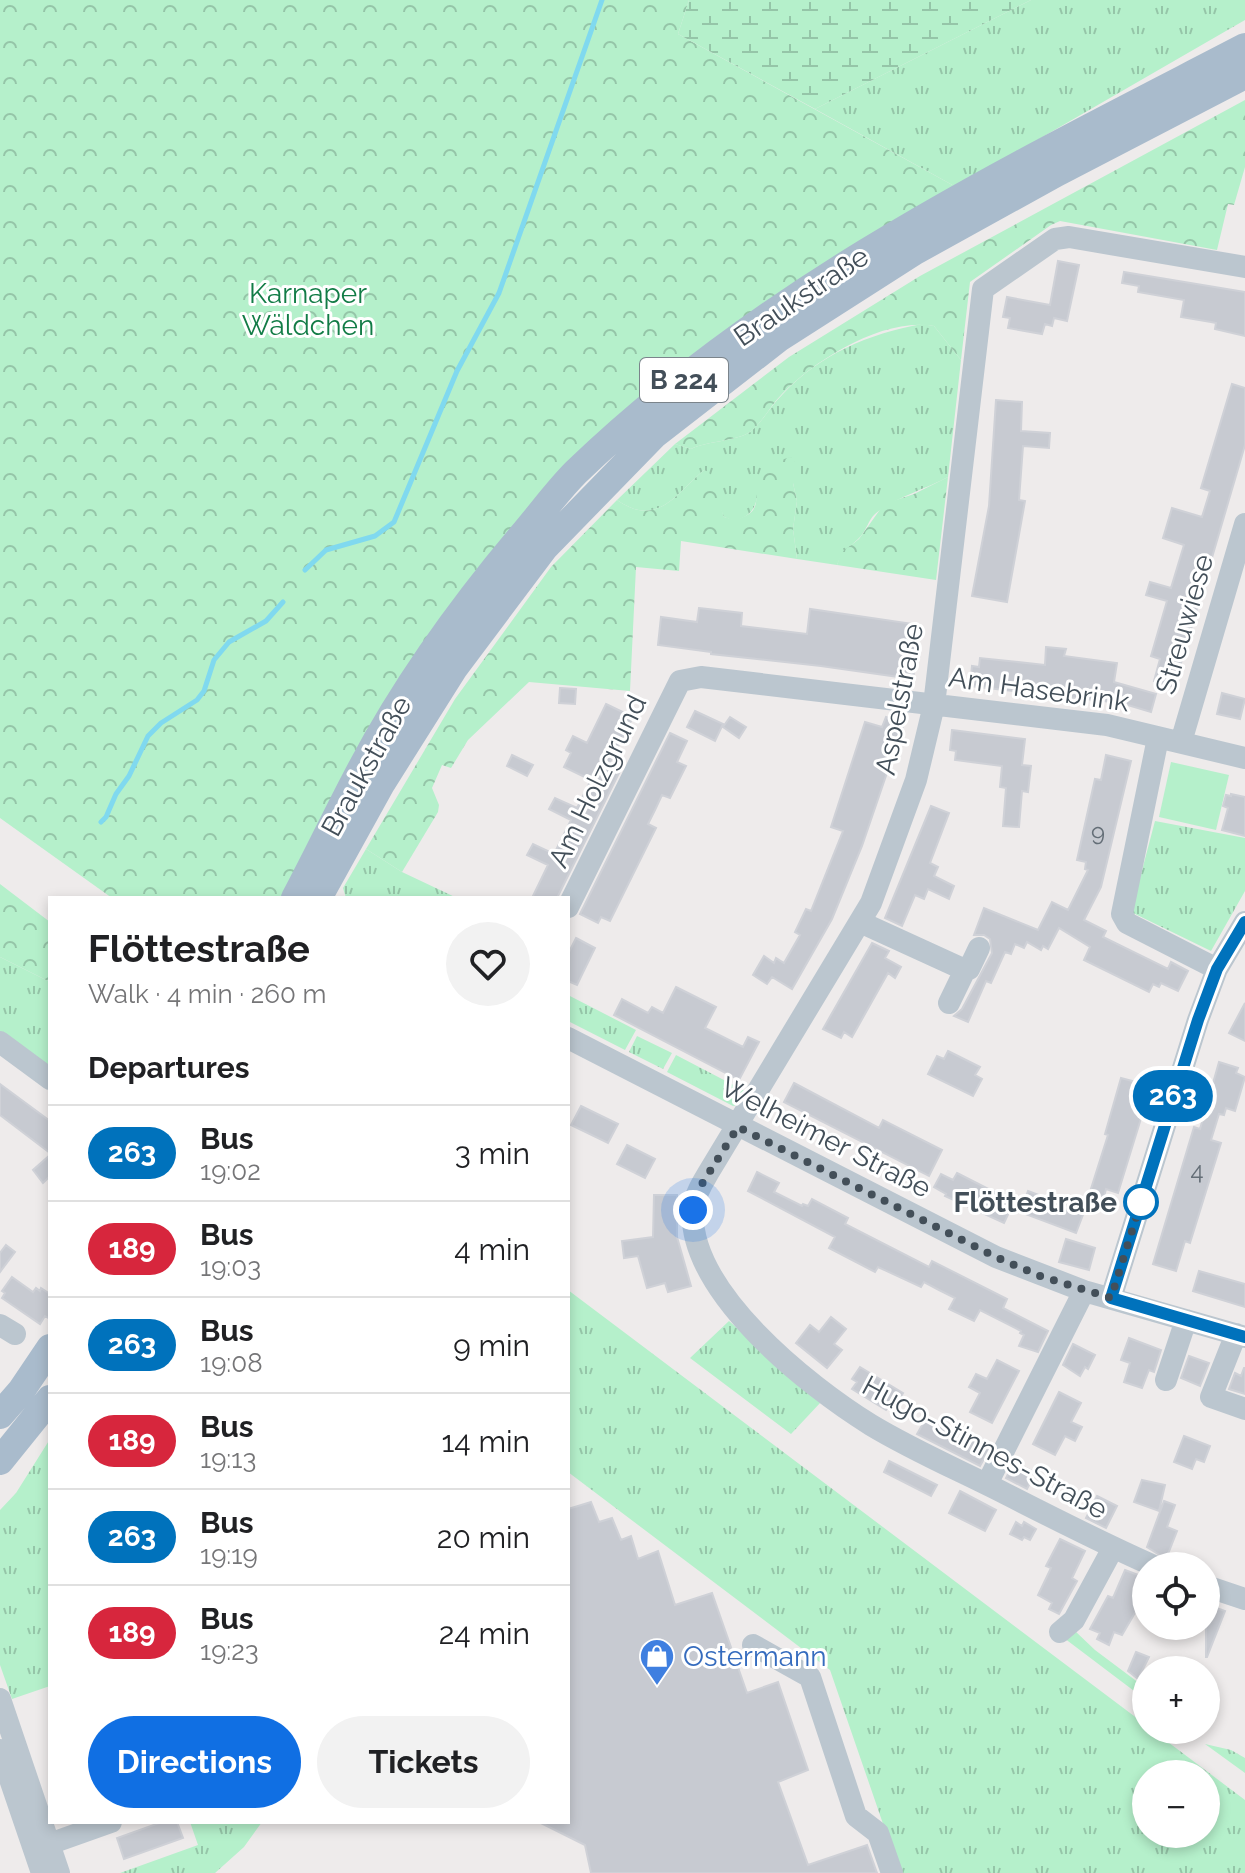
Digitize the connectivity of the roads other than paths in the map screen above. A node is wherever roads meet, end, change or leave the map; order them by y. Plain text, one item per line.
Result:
1 (1245, 47) edge
2 (1245, 75) edge
3 (1245, 267) edge
4 (1245, 524) edge
5 (680, 681) joint
6 (934, 705) junction
7 (1169, 740) junction
8 (1245, 758) edge
9 (296, 896) edge
10 (319, 896) edge
11 (570, 903) edge
12 (860, 922) junction
13 (1245, 922) edge
14 (979, 948) dead end
15 (1217, 969) junction
16 (965, 970) junction
17 (949, 1003) dead end
18 (570, 1039) edge
19 (0, 1042) edge
20 (48, 1078) edge
21 (738, 1127) junction
22 (1084, 1291) junction
23 (1111, 1298) junction
24 (1186, 1320) junction
25 (1240, 1336) edge
26 (48, 1351) edge
27 (1166, 1380) dead end
28 (48, 1401) edge
29 (1245, 1409) edge
30 (0, 1415) edge
31 (0, 1461) edge
32 (987, 1484) junction
33 (1113, 1548) junction
34 (1132, 1556) edge
35 (1220, 1591) edge
36 (1245, 1599) edge
37 (1060, 1632) dead end
38 (753, 1645) dead end
39 (0, 1699) edge
40 (0, 1750) edge
41 (105, 1824) edge
42 (42, 1847) junction
43 (42, 1873) edge
44 (59, 1873) edge
45 (892, 1873) edge

1 - 9 main road, Braukstraße / B 224
2 - 10 main road, Braukstraße / B 224
3 - 6 street, Aspelstraße
4 - 7 street, Streuwiese
5 - 6 street, Am Hasebrink
5 - 11 street, Am Holzgrund
6 - 7 street, Am Hasebrink
6 - 12 street, Aspelstraße
7 - 8 street, Am Hasebrink
7 - 15 street, Streuwiese
12 - 16 street
12 - 21 street, Aspelstraße
13 - 15 street
14 - 16 street
15 - 23 street
16 - 17 street
18 - 21 street, Welheimer Straße
19 - 20 street
21 - 22 street, Welheimer Straße
21 - 32 street, Hugo-Stinnes-Straße
22 - 23 street, Welheimer Straße
22 - 32 street
23 - 24 street, Welheimer Straße
24 - 25 street, Welheimer Straße
24 - 27 street
25 - 29 street
26 - 30 main road
28 - 31 main road
32 - 33 street, Hugo-Stinnes-Straße
33 - 34 street, Hugo-Stinnes-Straße
33 - 37 street, Hugo-Stinnes-Straße
35 - 36 street
38 - 45 street
39 - 42 street
40 - 42 street
41 - 42 street
42 - 43 street
42 - 44 street

